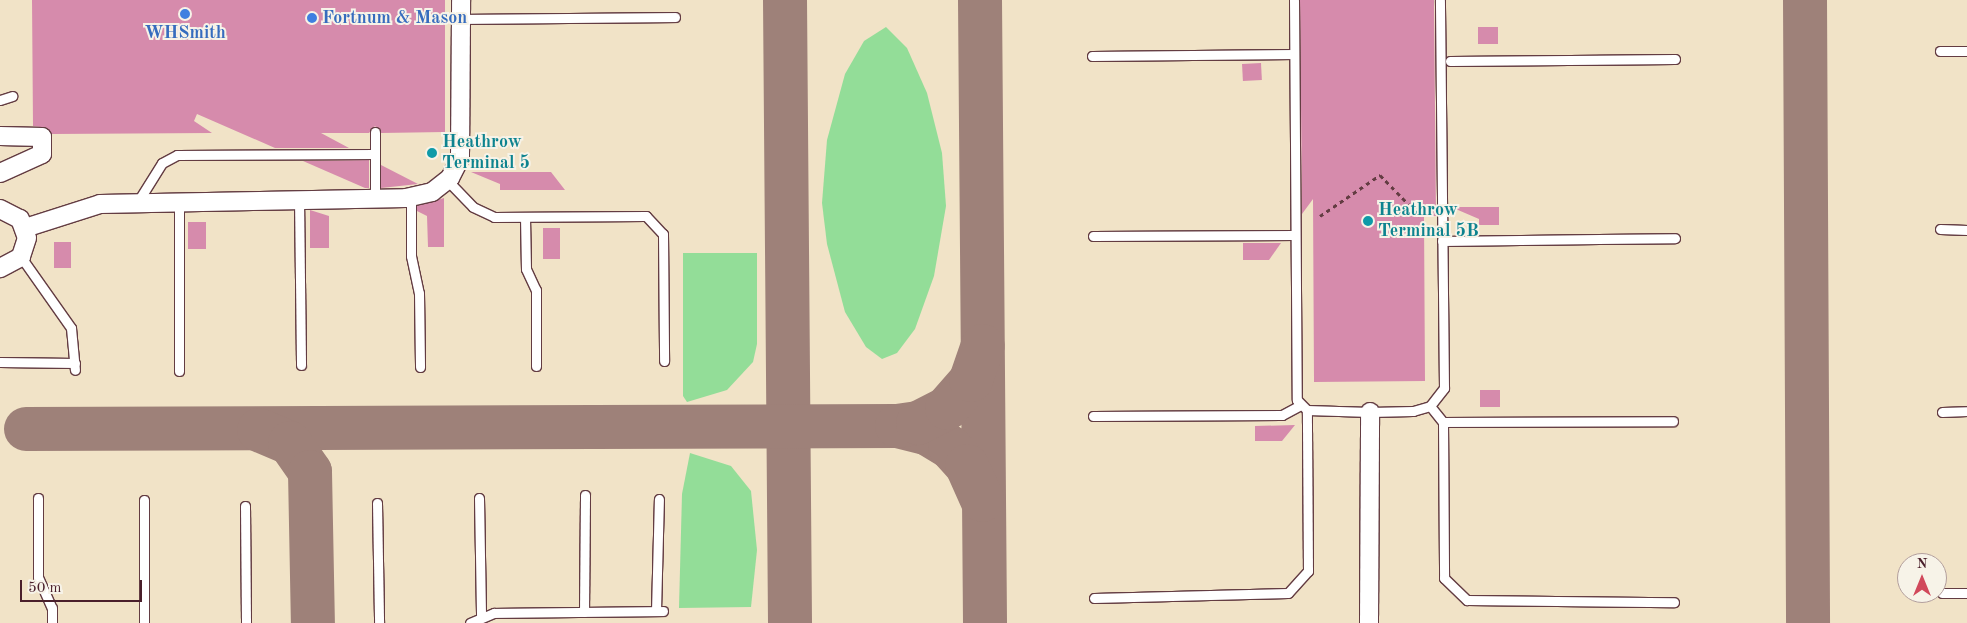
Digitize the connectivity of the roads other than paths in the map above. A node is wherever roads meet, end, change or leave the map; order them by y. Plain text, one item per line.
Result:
1 (462, 0) edge
2 (1294, 0) edge
3 (1440, 0) edge
4 (675, 17) dead end
5 (462, 20) junction
6 (1940, 51) dead end
7 (1967, 51) edge
8 (1294, 54) junction
9 (1092, 56) dead end
10 (1675, 59) dead end
11 (1450, 61) dead end
12 (12, 96) dead end
13 (0, 100) edge
14 (374, 132) dead end
15 (0, 136) edge
16 (375, 154) junction
17 (0, 173) edge
18 (447, 180) junction
19 (410, 197) junction
20 (299, 198) junction
21 (375, 198) junction
22 (137, 203) junction
23 (179, 204) junction
24 (0, 209) edge
25 (525, 217) junction
26 (25, 228) junction
27 (1940, 229) dead end
28 (1967, 230) edge
29 (1295, 235) junction
30 (1092, 236) dead end
31 (1675, 238) dead end
32 (1442, 242) junction
33 (21, 257) junction
34 (0, 268) edge
35 (664, 361) dead end
36 (0, 362) edge
37 (301, 364) dead end
38 (536, 366) dead end
39 (420, 367) dead end
40 (179, 370) dead end
41 (1430, 406) junction
42 (1303, 408) junction
43 (1967, 411) edge
44 (1370, 412) junction
45 (1942, 412) dead end
46 (1093, 416) dead end
47 (1673, 421) dead end
48 (1443, 422) junction
49 (585, 495) dead end
50 (38, 498) dead end
51 (479, 498) dead end
52 (660, 499) dead end
53 (144, 500) dead end
54 (377, 503) dead end
55 (245, 506) dead end
56 (1947, 593) edge
57 (1967, 593) edge
58 (1094, 598) dead end
59 (1674, 602) dead end
60 (584, 612) junction
61 (481, 615) junction
62 (52, 623) edge
63 (144, 623) edge
64 (246, 623) edge
65 (379, 623) edge
66 (470, 623) edge
67 (1370, 623) edge

1 - 5 street
2 - 8 lane
3 - 32 lane
4 - 5 lane
5 - 18 street
6 - 7 lane
8 - 9 lane
8 - 29 lane
10 - 11 lane
12 - 13 lane
14 - 16 lane
15 - 17 street
16 - 21 lane
16 - 22 lane
18 - 19 street
18 - 25 lane
19 - 21 street
19 - 39 lane
20 - 21 street
20 - 23 street
20 - 37 lane
22 - 23 street
22 - 26 street
23 - 40 lane
24 - 26 street
25 - 35 lane
25 - 38 lane
26 - 33 street
27 - 28 lane
29 - 30 lane
29 - 42 lane
31 - 32 lane
32 - 41 lane
33 - 34 street
33 - 36 lane
41 - 44 lane
41 - 48 lane
42 - 44 lane
42 - 46 lane
42 - 58 lane
43 - 45 lane
44 - 67 street
47 - 48 lane
48 - 59 lane
49 - 60 lane
50 - 62 lane
51 - 61 lane
52 - 60 lane
53 - 63 lane
54 - 65 lane
55 - 64 lane
56 - 57 lane
60 - 61 lane
61 - 66 lane

